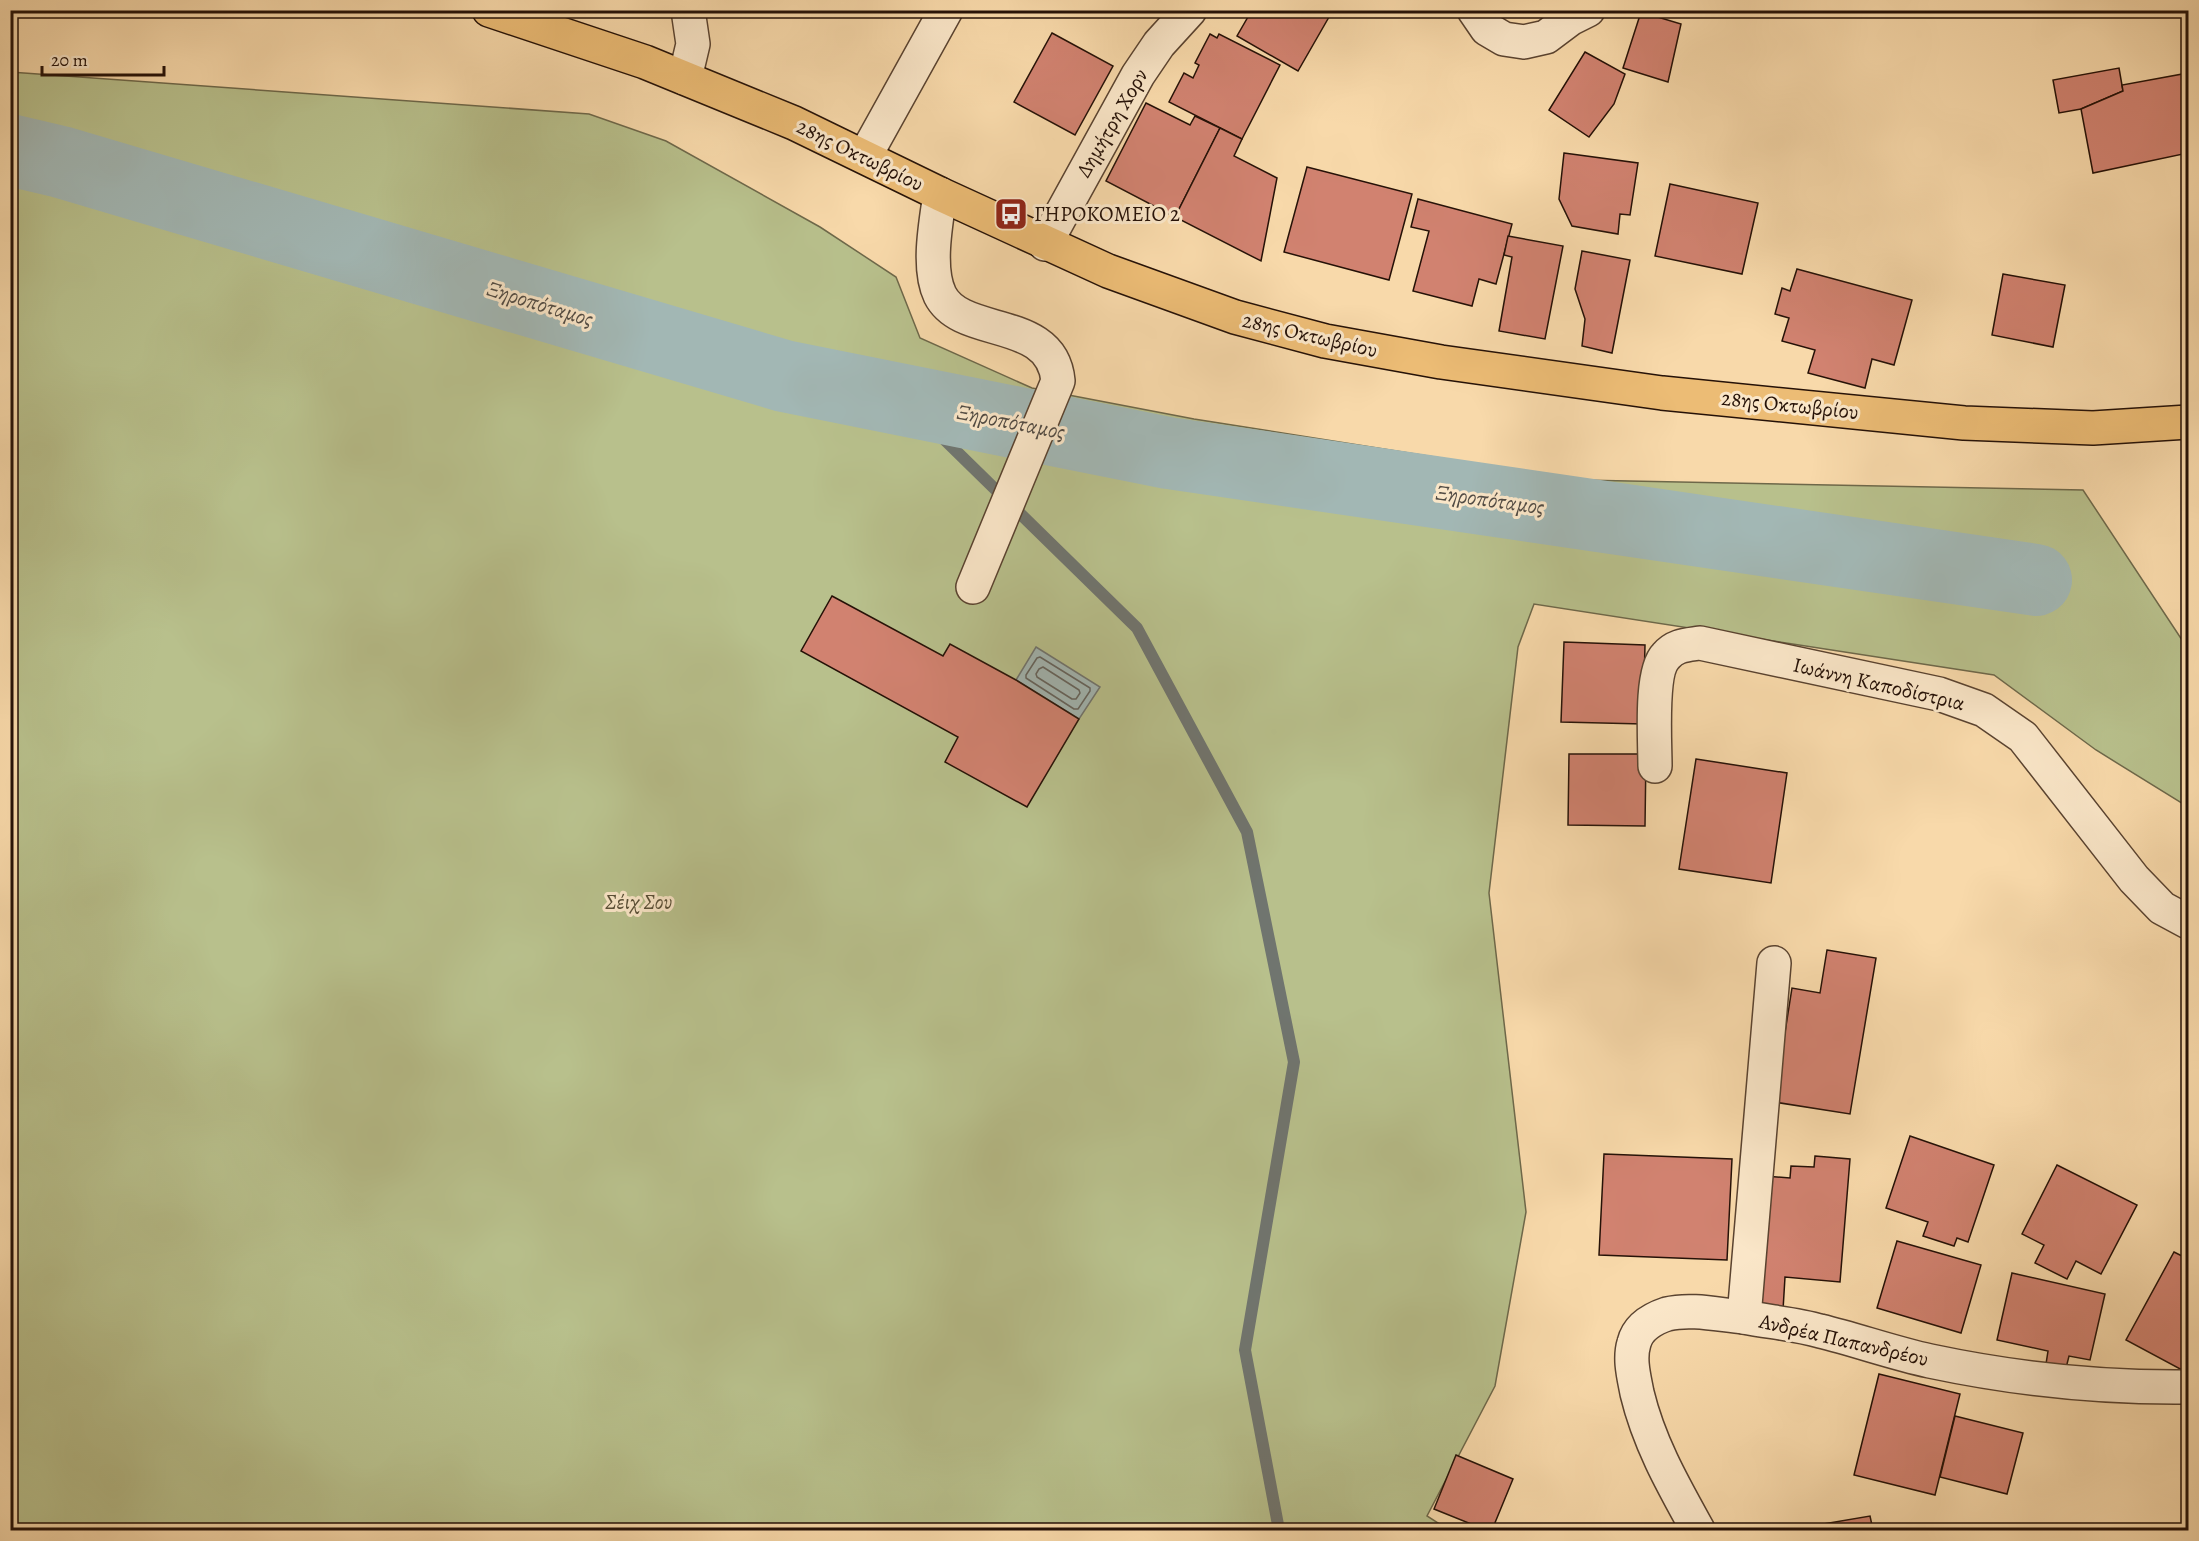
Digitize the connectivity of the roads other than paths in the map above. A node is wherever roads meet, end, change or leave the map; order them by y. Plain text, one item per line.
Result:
1 (489, 10) edge
2 (688, 10) edge
3 (946, 10) edge
4 (1190, 10) edge
5 (1473, 10) edge
6 (1588, 10) edge
7 (685, 78) junction
8 (865, 156) junction
9 (940, 194) junction
10 (1045, 243) junction
11 (2188, 422) edge
12 (973, 586) dead end
13 (1655, 766) dead end
14 (2188, 922) edge
15 (1774, 963) dead end
16 (1744, 1317) junction
17 (2188, 1387) edge
18 (1698, 1530) edge

1 - 7 main road, 28ης Οκτωβρίου
2 - 7 street
3 - 8 street
4 - 10 street, Δημήτρη Χορν
5 - 6 street
7 - 8 main road, 28ης Οκτωβρίου
8 - 9 main road, 28ης Οκτωβρίου
9 - 10 main road, 28ης Οκτωβρίου
9 - 12 street
10 - 11 main road, 28ης Οκτωβρίου
13 - 14 street, Ιωάννη Καποδίστρια
15 - 16 street, Ανδρέα Παπανδρέου
16 - 17 street, Ανδρέα Παπανδρέου
16 - 18 street

